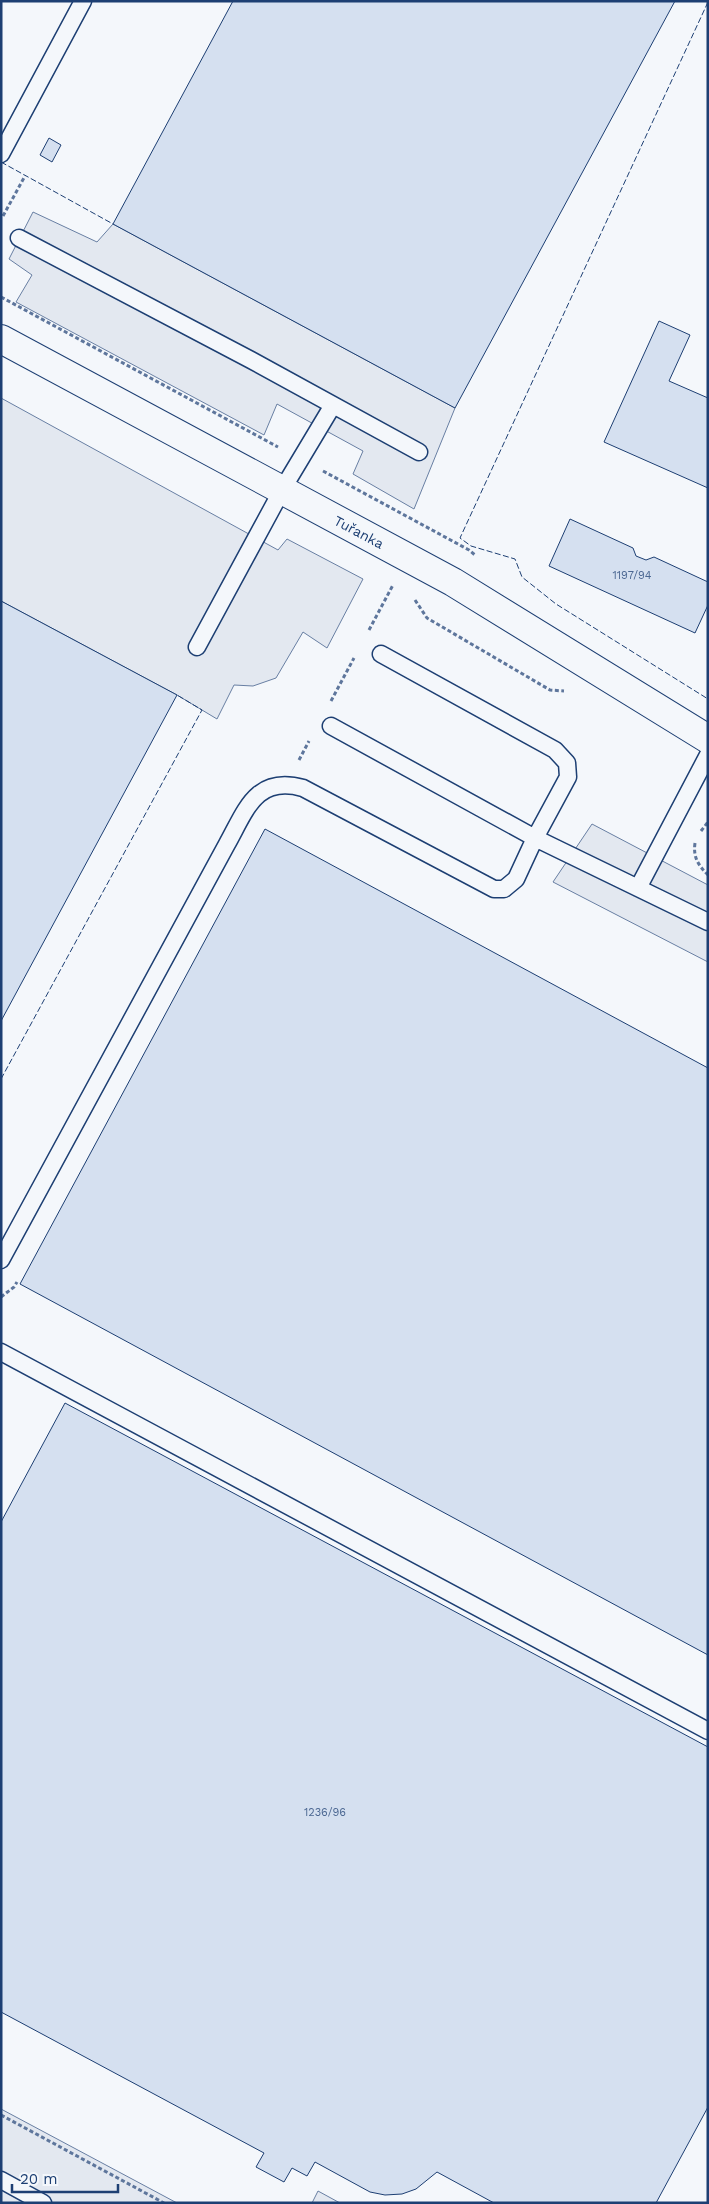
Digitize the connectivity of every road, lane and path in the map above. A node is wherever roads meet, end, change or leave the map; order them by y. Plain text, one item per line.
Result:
1 (83, 1) edge
2 (1, 154) edge
3 (25, 176) dead end
4 (1, 219) edge
5 (19, 238) dead end
6 (1, 297) edge
7 (1, 339) edge
8 (333, 405) junction
9 (419, 452) dead end
10 (300, 459) junction
11 (282, 490) junction
12 (476, 556) dead end
13 (197, 646) dead end
14 (381, 654) dead end
15 (331, 726) dead end
16 (708, 738) edge
17 (708, 755) edge
18 (708, 822) edge
19 (698, 834) dead end
20 (535, 838) junction
21 (696, 839) dead end
22 (708, 875) edge
23 (638, 888) junction
24 (708, 922) edge
25 (1, 1260) edge
26 (1, 1352) edge
27 (708, 1731) edge
28 (1, 2115) edge
29 (1, 2180) edge
30 (43, 2203) edge
31 (164, 2203) edge

1 - 2 lane
3 - 4 path
5 - 8 lane
6 - 10 path
7 - 11 street, Tuřanka
8 - 9 lane
8 - 10 lane
10 - 11 lane
10 - 12 path
11 - 13 lane
11 - 16 street, Tuřanka
14 - 20 lane
15 - 20 lane
17 - 23 lane
18 - 19 path
20 - 23 lane
20 - 25 lane
21 - 22 path
23 - 24 lane
26 - 27 lane
28 - 31 path
29 - 30 lane

